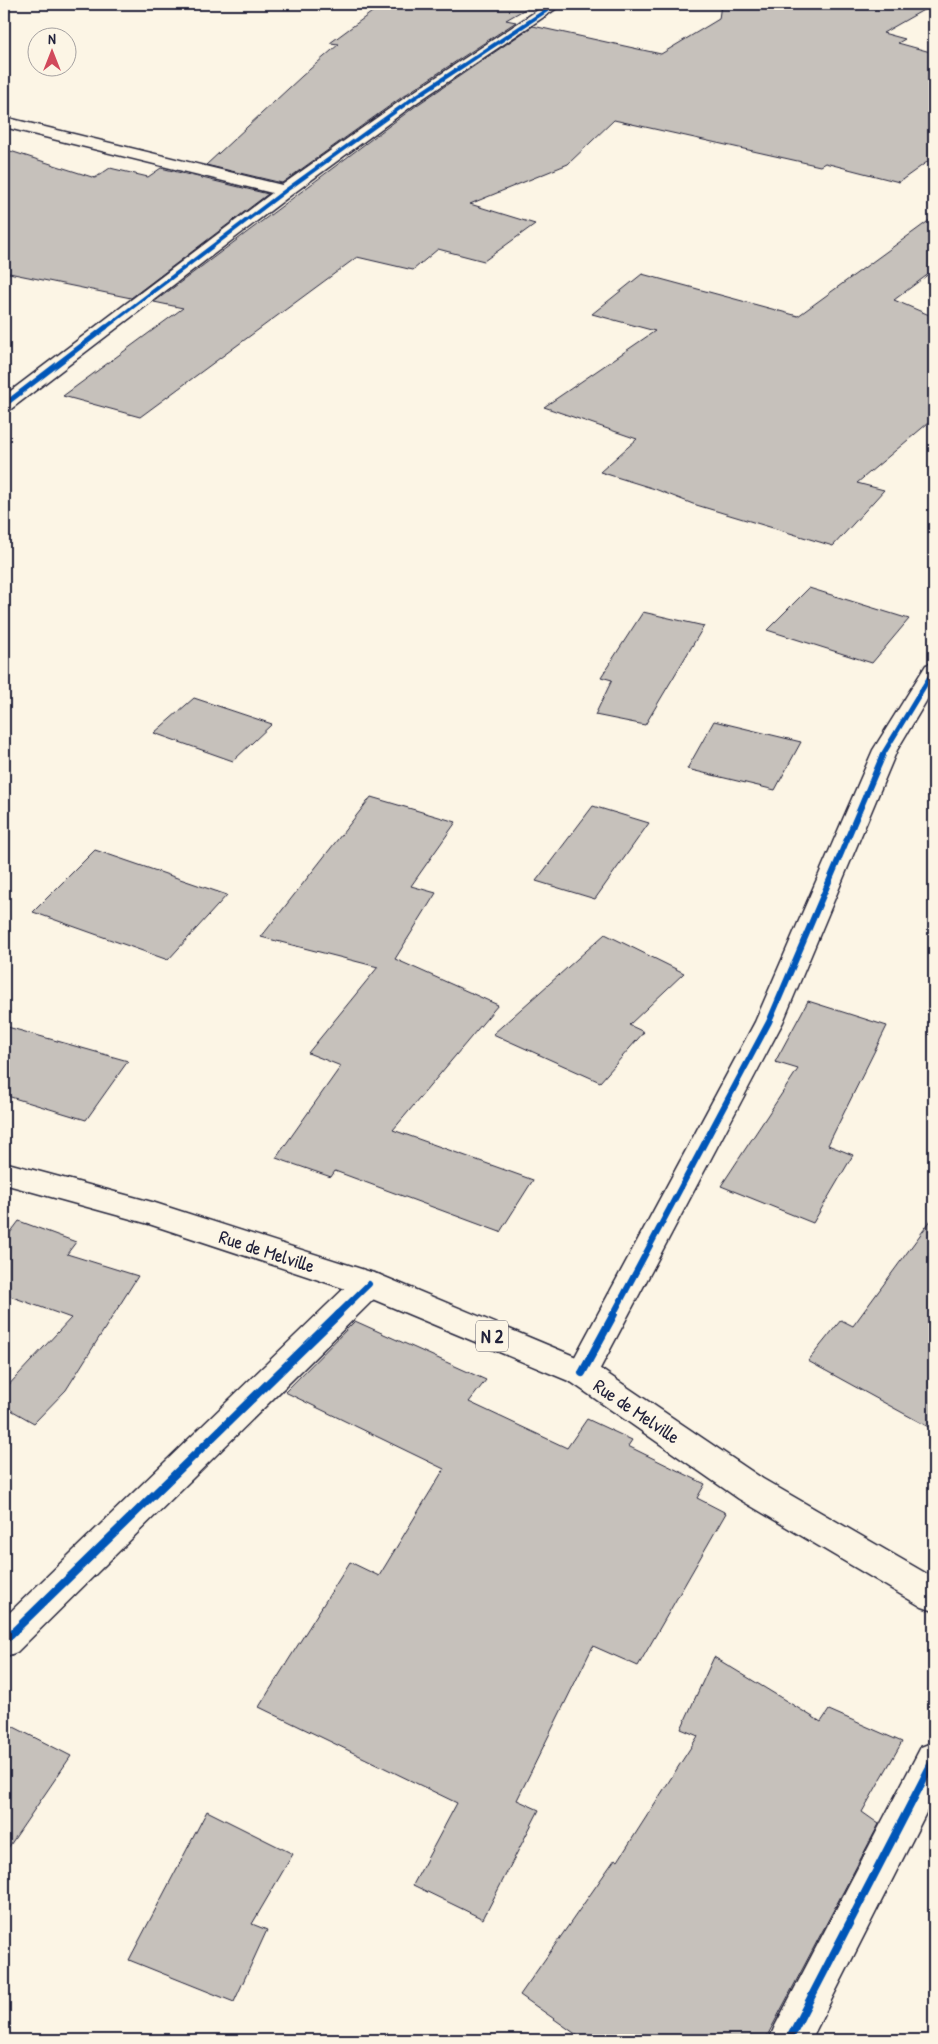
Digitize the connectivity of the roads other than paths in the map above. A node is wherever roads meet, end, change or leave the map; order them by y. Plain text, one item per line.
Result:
1 (556, 4) edge
2 (4, 122) edge
3 (285, 191) junction
4 (4, 405) edge
5 (934, 670) edge
6 (4, 1173) edge
7 (369, 1284) junction
8 (582, 1373) junction
9 (934, 1596) edge
10 (4, 1641) edge
11 (934, 1759) edge
12 (789, 2040) edge

1 - 3 street
2 - 3 street
3 - 4 street
5 - 8 street
6 - 7 street, Rue de Melville / N 2
7 - 8 street, Rue de Melville / N 2
7 - 10 street
8 - 9 street, Rue de Melville / N 2
11 - 12 street

